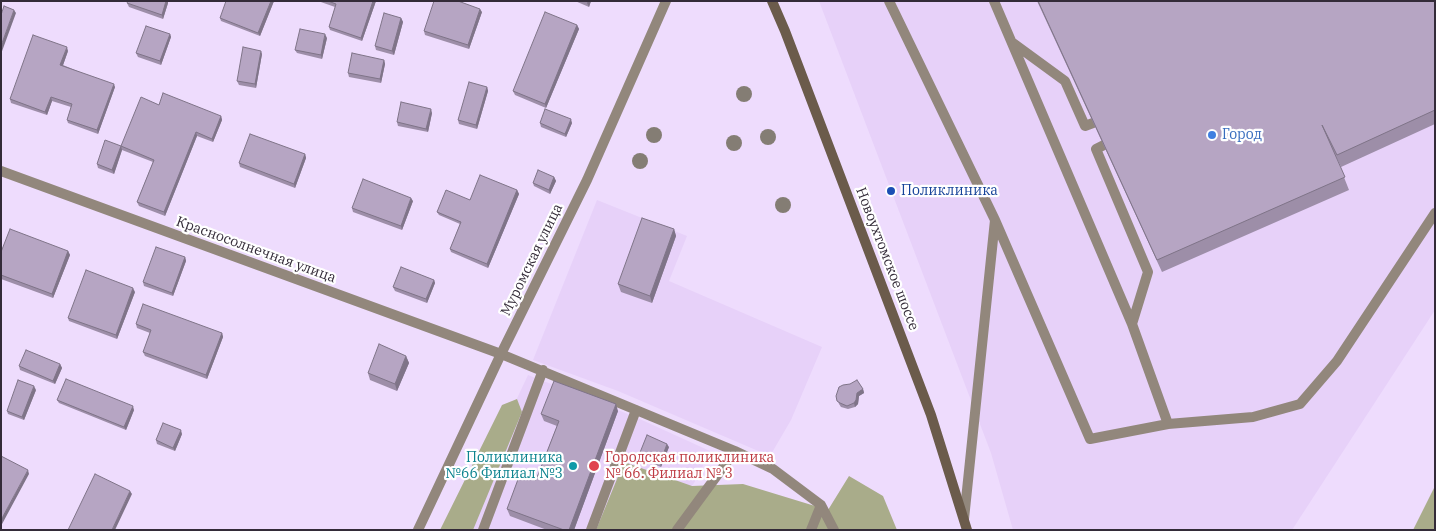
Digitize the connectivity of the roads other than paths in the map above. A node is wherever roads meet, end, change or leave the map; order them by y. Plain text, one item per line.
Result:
1 (666, 1) edge
2 (772, 1) edge
3 (889, 1) edge
4 (994, 1) edge
5 (1012, 42) junction
6 (1094, 123) edge
7 (1104, 145) edge
8 (1, 172) edge
9 (1435, 212) edge
10 (995, 220) junction
11 (1132, 324) junction
12 (501, 354) junction
13 (542, 370) junction
14 (636, 410) junction
15 (1168, 424) junction
16 (735, 450) junction
17 (821, 505) junction
18 (966, 525) edge
19 (418, 530) edge
20 (483, 530) edge
21 (590, 530) edge
22 (677, 530) edge
23 (811, 530) edge
24 (834, 530) edge

1 - 12 street, Муромская улица
2 - 18 main road, Новоухтомское шоссе
3 - 10 street
4 - 5 street
5 - 6 street
5 - 11 street
7 - 11 street
8 - 12 street, Красносолнечная улица
9 - 15 street
10 - 15 street
10 - 18 street
11 - 15 street
12 - 13 street, Красносолнечная улица
12 - 19 street, Муромская улица
13 - 14 street, Красносолнечная улица
13 - 20 street
14 - 16 street, Красносолнечная улица
14 - 21 street
16 - 17 street, Красносолнечная улица
16 - 22 street
17 - 23 street
17 - 24 street

